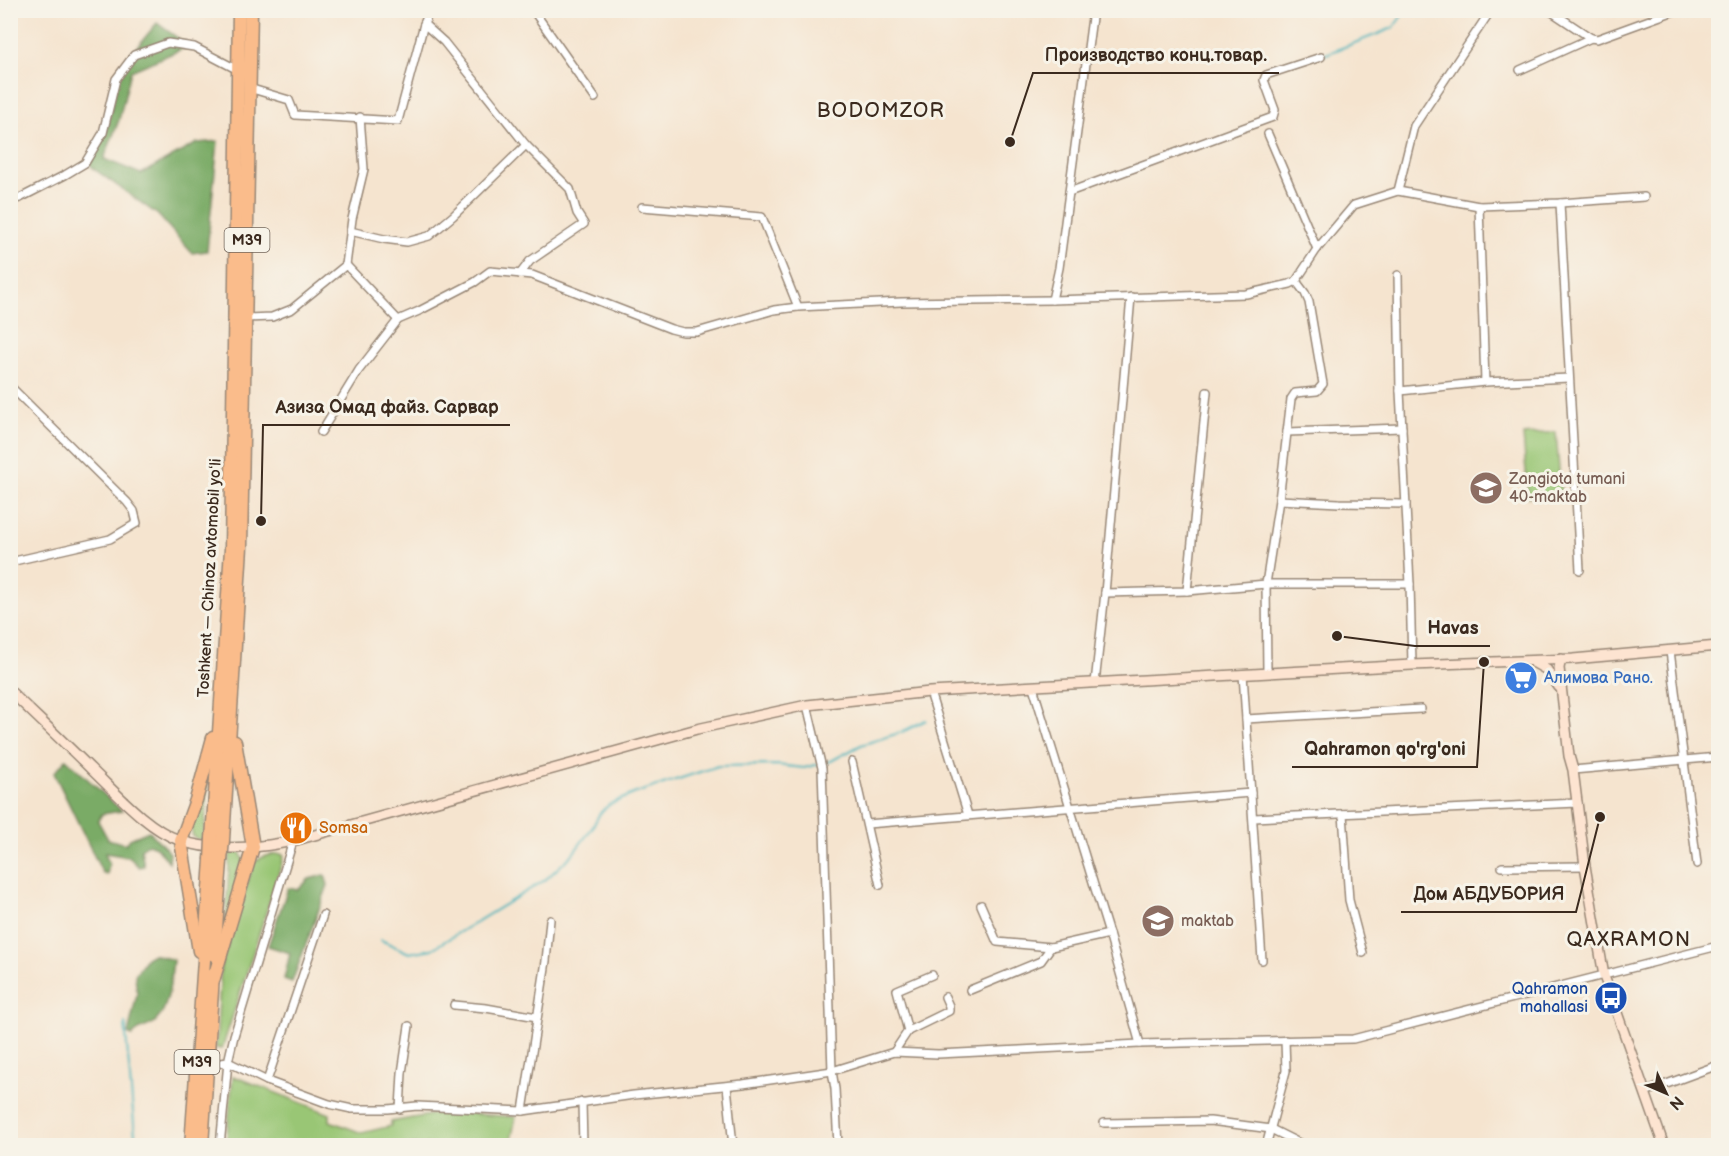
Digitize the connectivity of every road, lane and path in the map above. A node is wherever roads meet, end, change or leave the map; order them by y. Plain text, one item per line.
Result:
1 (239, 10) edge
2 (250, 10) edge
3 (430, 10) edge
4 (533, 10) edge
5 (1093, 10) edge
6 (1491, 10) edge
7 (1549, 10) edge
8 (1677, 10) edge
9 (424, 24) junction
10 (1591, 38) junction
11 (1321, 57) dead end
12 (238, 70) junction
13 (1520, 70) dead end
14 (249, 88) junction
15 (595, 98) dead end
16 (360, 117) junction
17 (1268, 135) dead end
18 (526, 145) junction
19 (1398, 191) junction
20 (1070, 192) junction
21 (1644, 196) dead end
22 (10, 200) edge
23 (1560, 203) junction
24 (1479, 206) junction
25 (642, 207) dead end
26 (350, 231) junction
27 (1317, 249) junction
28 (346, 265) junction
29 (520, 274) junction
30 (1398, 274) dead end
31 (1296, 281) junction
32 (1131, 297) junction
33 (1052, 300) junction
34 (798, 307) junction
35 (245, 318) junction
36 (398, 320) junction
37 (1569, 378) junction
38 (1485, 382) junction
39 (10, 386) edge
40 (1400, 391) junction
41 (1207, 392) dead end
42 (1402, 428) junction
43 (321, 432) dead end
44 (1287, 432) junction
45 (1279, 500) junction
46 (1406, 504) junction
47 (10, 562) edge
48 (1580, 570) dead end
49 (1266, 584) junction
50 (1410, 584) junction
51 (1187, 591) junction
52 (1105, 593) junction
53 (1719, 646) edge
54 (1670, 651) junction
55 (1561, 659) junction
56 (1531, 661) junction
57 (1412, 665) junction
58 (1267, 672) junction
59 (1243, 674) junction
60 (1095, 683) junction
61 (1033, 687) junction
62 (1561, 690) junction
63 (10, 691) edge
64 (930, 692) junction
65 (227, 702) junction
66 (807, 705) junction
67 (1421, 709) dead end
68 (1246, 718) junction
69 (1719, 757) edge
70 (1684, 760) junction
71 (852, 762) dead end
72 (1573, 770) junction
73 (1251, 793) junction
74 (1578, 803) junction
75 (1071, 808) junction
76 (1343, 814) junction
77 (968, 815) junction
78 (1254, 818) junction
79 (867, 824) junction
80 (293, 841) junction
81 (182, 846) junction
82 (253, 848) junction
83 (1697, 864) dead end
84 (1585, 866) junction
85 (1502, 867) dead end
86 (880, 885) dead end
87 (981, 905) dead end
88 (323, 915) dead end
89 (549, 920) dead end
90 (1109, 934) junction
91 (1719, 946) edge
92 (1051, 947) junction
93 (1363, 953) dead end
94 (1262, 960) dead end
95 (932, 975) dead end
96 (1604, 976) junction
97 (208, 980) junction
98 (970, 990) dead end
99 (945, 997) dead end
100 (454, 1005) dead end
101 (537, 1017) junction
102 (409, 1026) dead end
103 (908, 1031) junction
104 (1285, 1040) junction
105 (1140, 1044) junction
106 (894, 1052) junction
107 (228, 1062) junction
108 (207, 1065) junction
109 (1718, 1067) edge
110 (832, 1071) junction
111 (267, 1081) junction
112 (727, 1086) junction
113 (1645, 1092) junction
114 (582, 1102) junction
115 (400, 1108) junction
116 (523, 1111) junction
117 (1104, 1124) dead end
118 (1271, 1128) junction
119 (191, 1146) edge
120 (202, 1146) edge
121 (220, 1146) edge
122 (583, 1146) edge
123 (733, 1146) edge
124 (838, 1146) edge
125 (1266, 1146) edge
126 (1305, 1146) edge
127 (1664, 1146) edge

1 - 12 highway, Toshkent — Chinoz avtomobil yoʻli / M39
2 - 14 highway, Toshkent — Chinoz avtomobil yoʻli / M39
3 - 9 street
4 - 15 street
5 - 20 street
6 - 19 street
7 - 10 street
8 - 10 street
9 - 16 street
9 - 18 street
10 - 13 street
11 - 20 street
12 - 22 street
12 - 65 highway, Toshkent — Chinoz avtomobil yoʻli / M39
14 - 16 street
14 - 35 highway, Toshkent — Chinoz avtomobil yoʻli / M39
16 - 26 street
17 - 27 street
18 - 26 street
18 - 29 street
19 - 24 street
19 - 27 street
20 - 33 street
21 - 23 street
23 - 24 street
23 - 37 street
24 - 38 street
25 - 34 street
26 - 28 street
27 - 31 street
28 - 35 street
28 - 36 street
29 - 34 street
29 - 36 street
30 - 40 street
31 - 32 street
31 - 44 street
32 - 33 street
32 - 52 street
33 - 34 street
35 - 65 highway, Toshkent — Chinoz avtomobil yoʻli / M39
36 - 43 street
37 - 38 street
37 - 48 street
38 - 40 street
39 - 47 street
40 - 42 street
41 - 51 street
42 - 44 street
42 - 46 street
44 - 45 street
45 - 46 street
45 - 49 street
46 - 50 street
49 - 50 street
49 - 51 street
49 - 58 street
50 - 57 street
51 - 52 street
52 - 60 street
53 - 54 main road
54 - 55 main road
54 - 70 street
55 - 56 main road
55 - 62 main road
55 - 72 main road
56 - 57 main road
56 - 62 main road
57 - 58 main road
58 - 59 main road
59 - 60 main road
59 - 68 street
60 - 61 main road
61 - 64 main road
61 - 75 street
62 - 72 main road
63 - 81 main road
64 - 66 main road
64 - 77 street
65 - 81 highway
65 - 82 highway
65 - 97 highway, Toshkent — Chinoz avtomobil yoʻli / M39, bridge
66 - 80 main road
66 - 110 street
67 - 68 street
68 - 73 street
69 - 70 street
70 - 72 street
70 - 83 street
71 - 79 street
72 - 74 main road
73 - 75 street
73 - 78 street
74 - 76 street
74 - 84 main road
75 - 77 street
75 - 90 street
76 - 78 street
76 - 93 street
77 - 79 street
78 - 94 street
79 - 86 street
80 - 82 main road
80 - 107 street
81 - 82 main road
81 - 97 highway
82 - 97 highway
84 - 85 street
84 - 96 main road
87 - 92 street
88 - 111 street
89 - 101 street
90 - 92 street
90 - 105 street
91 - 96 street
92 - 98 street
95 - 103 street
96 - 104 street
96 - 113 main road
97 - 108 highway, Toshkent — Chinoz avtomobil yoʻli / M39
97 - 119 highway, Toshkent — Chinoz avtomobil yoʻli / M39
99 - 103 street
100 - 101 street
101 - 116 street
102 - 115 street
103 - 106 street
104 - 105 street
104 - 118 street
105 - 106 street
106 - 110 street
107 - 108 street
107 - 111 street
107 - 121 street
108 - 120 highway, Toshkent — Chinoz avtomobil yoʻli / M39
109 - 113 street
110 - 112 street
110 - 124 street
111 - 115 street
112 - 114 street
112 - 123 street
113 - 127 main road
114 - 116 street
114 - 122 street
115 - 116 street
117 - 118 street
118 - 125 street
118 - 126 street

